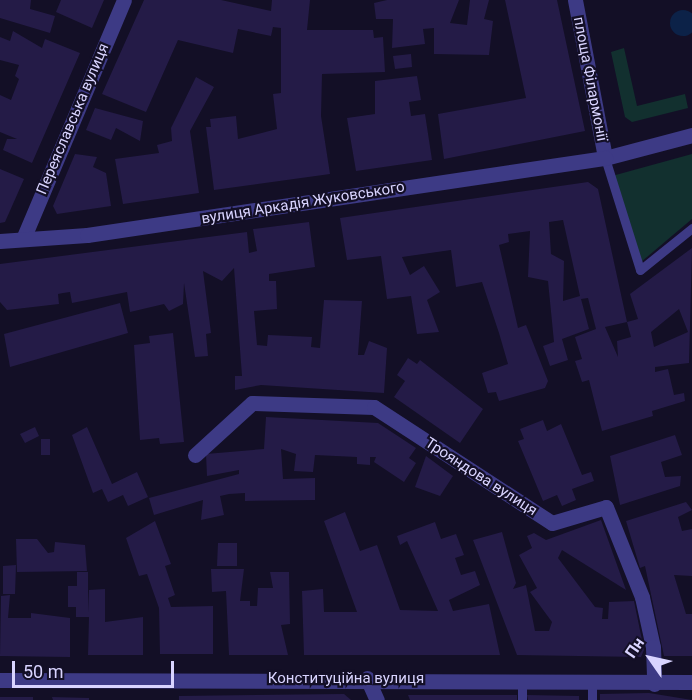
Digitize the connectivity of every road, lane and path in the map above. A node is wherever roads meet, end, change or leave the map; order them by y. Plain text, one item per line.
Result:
1 (124, 0) edge
2 (575, 0) edge
3 (692, 135) edge
4 (605, 158) junction
5 (692, 228) edge
6 (23, 239) junction
7 (0, 241) edge
8 (195, 455) dead end
9 (367, 678) junction
10 (0, 680) edge
11 (522, 681) junction
12 (692, 682) edge
13 (592, 683) junction
14 (654, 684) junction
15 (377, 700) edge
16 (522, 700) edge
17 (592, 700) edge

1 - 6 street, Переяславська вулиця
2 - 4 street, площа Філармонії
3 - 4 street, площа Філармонії
4 - 5 lane, площа Філармонії
4 - 6 street, вулиця Аркадія Жуковського
6 - 7 street, вулиця Аркадія Жуковського
8 - 14 street, Трояндова вулиця
9 - 10 street, Конституційна вулиця
9 - 11 street, Конституційна вулиця
9 - 15 street
11 - 13 street, Конституційна вулиця
11 - 16 lane
12 - 14 street, Конституційна вулиця
13 - 14 street, Конституційна вулиця
13 - 17 lane

